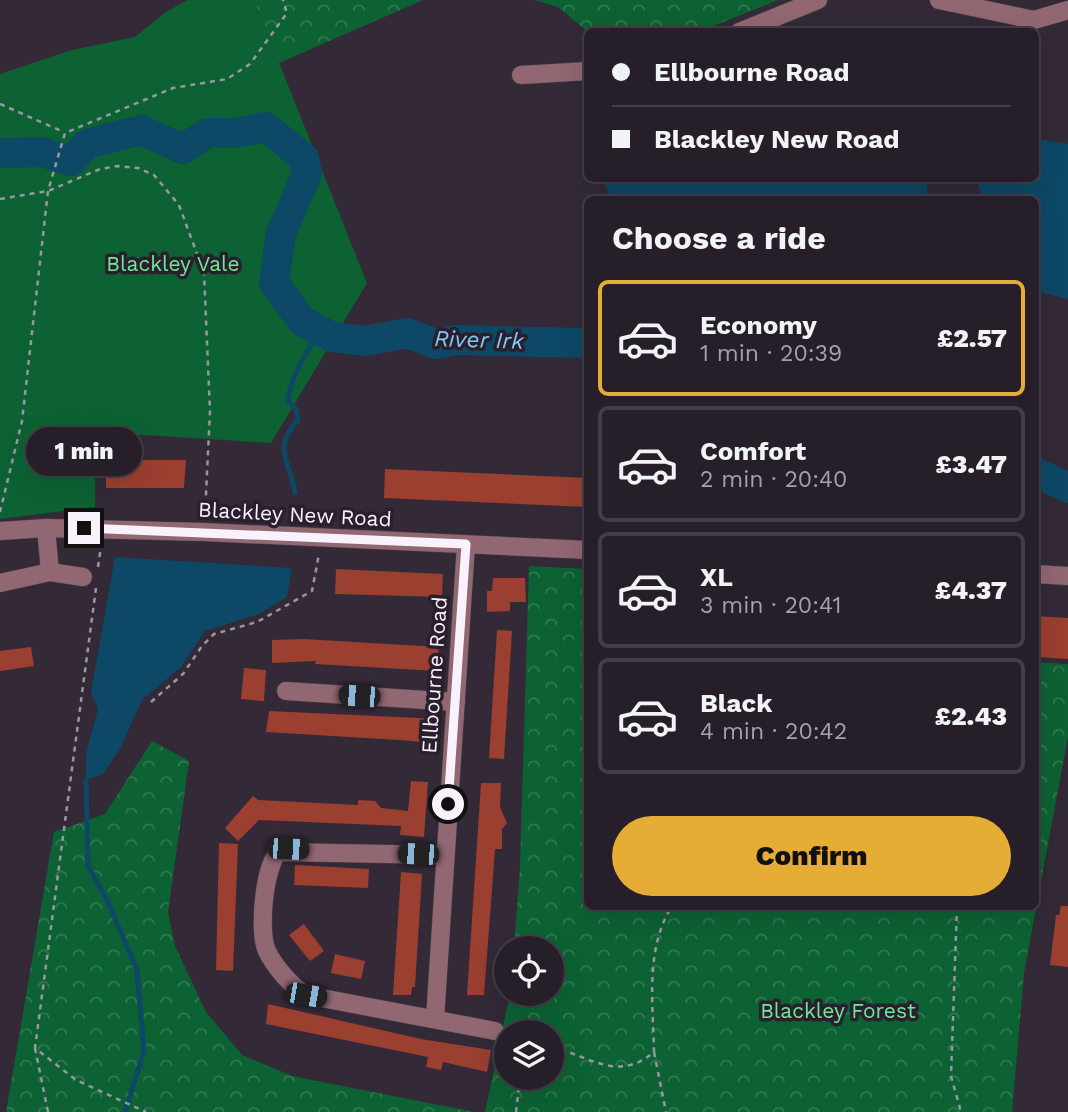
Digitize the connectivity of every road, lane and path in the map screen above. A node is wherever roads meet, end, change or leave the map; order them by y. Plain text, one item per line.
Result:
1 (283, 0) edge
2 (818, 0) edge
3 (939, 0) edge
4 (1068, 10) edge
5 (749, 28) edge
6 (584, 71) edge
7 (521, 75) dead end
8 (0, 104) edge
9 (65, 133) junction
10 (48, 191) junction
11 (0, 199) edge
12 (0, 512) edge
13 (47, 528) junction
14 (103, 529) junction
15 (0, 531) edge
16 (204, 532) junction
17 (322, 538) junction
18 (466, 544) junction
19 (584, 551) edge
20 (50, 572) junction
21 (1039, 574) edge
22 (1068, 576) edge
23 (83, 577) dead end
24 (0, 583) edge
25 (286, 691) dead end
26 (151, 702) dead end
27 (456, 702) junction
28 (444, 855) junction
29 (669, 910) edge
30 (957, 910) edge
31 (435, 1019) junction
32 (494, 1031) edge
33 (35, 1048) junction
34 (564, 1050) edge
35 (654, 1052) junction
36 (519, 1090) edge
37 (48, 1112) edge
38 (146, 1112) edge
39 (516, 1112) edge
40 (666, 1112) edge
41 (961, 1112) edge

1 - 9 path
2 - 5 street
3 - 4 street
6 - 7 street
8 - 9 path
9 - 10 path
10 - 11 path
10 - 12 path
10 - 16 path
13 - 14 street, Blackley New Road
13 - 15 street, Blackley New Road
13 - 20 street
14 - 16 street, Blackley New Road
14 - 33 path
16 - 17 street, Blackley New Road
17 - 18 street, Blackley New Road
17 - 26 path
18 - 19 street, Blackley New Road
18 - 27 street, Ellbourne Road
20 - 23 street
20 - 24 street
21 - 22 street
25 - 27 street
27 - 28 street, Ellbourne Road
28 - 31 street, Ellbourne Road
28 - 31 street
29 - 35 path
30 - 41 path
31 - 32 street
33 - 37 path
33 - 38 path
34 - 35 path
35 - 40 path
36 - 39 path

